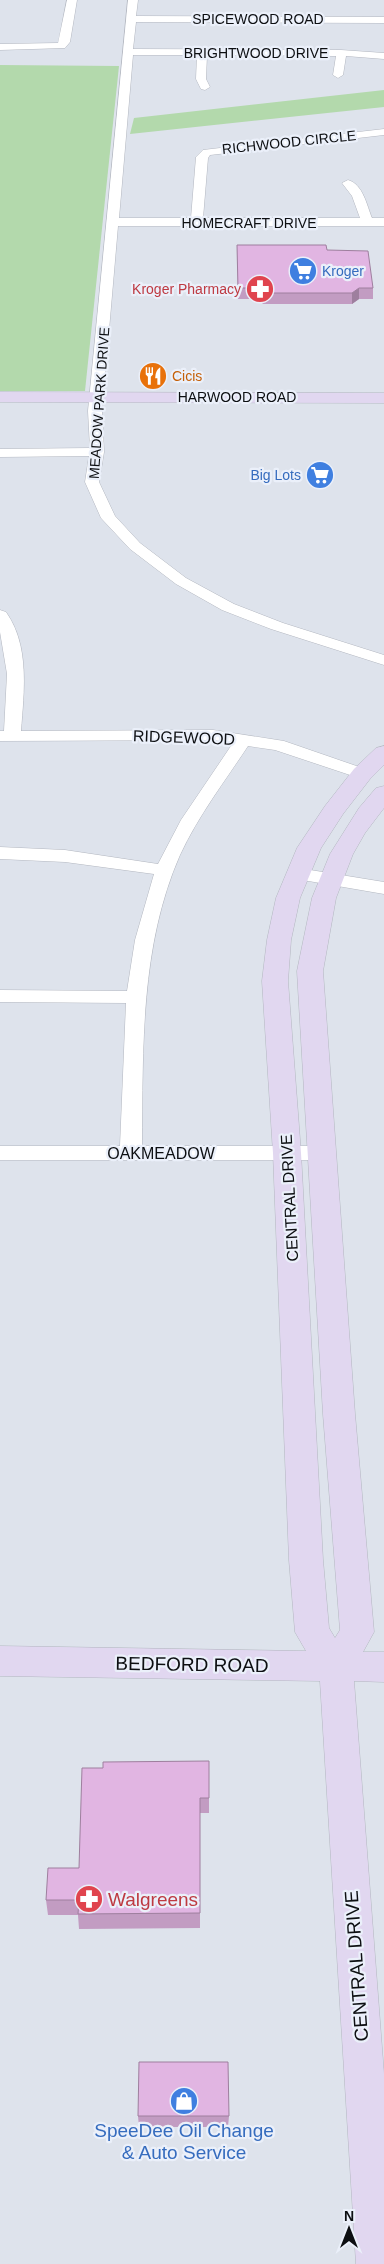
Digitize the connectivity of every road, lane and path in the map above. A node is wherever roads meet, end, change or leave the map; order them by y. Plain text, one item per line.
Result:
1 (72, 0) edge
2 (133, 0) edge
3 (131, 19) junction
4 (384, 20) edge
5 (0, 47) edge
6 (128, 52) junction
7 (202, 53) junction
8 (341, 53) junction
9 (384, 56) edge
10 (338, 75) dead end
11 (205, 87) dead end
12 (384, 132) edge
13 (348, 183) dead end
14 (113, 222) junction
15 (367, 222) junction
16 (384, 222) edge
17 (197, 223) junction
18 (0, 397) edge
19 (384, 398) edge
20 (96, 404) junction
21 (313, 404) junction
22 (0, 410) edge
23 (384, 411) edge
24 (97, 452) junction
25 (0, 453) edge
26 (0, 615) edge
27 (384, 660) edge
28 (6, 736) edge
29 (244, 739) junction
30 (384, 753) edge
31 (362, 774) junction
32 (384, 793) edge
33 (0, 853) edge
34 (164, 870) junction
35 (298, 874) junction
36 (329, 879) junction
37 (384, 888) edge
38 (0, 996) edge
39 (136, 997) junction
40 (0, 1153) edge
41 (131, 1153) junction
42 (287, 1154) junction
43 (323, 1154) junction
44 (0, 1660) edge
45 (336, 1667) junction
46 (384, 1667) edge
47 (377, 2264) edge

1 - 5 street
2 - 3 street, MEADOW PARK DRIVE
3 - 4 street, SPICEWOOD ROAD
3 - 6 street, MEADOW PARK DRIVE
6 - 7 street, BRIGHTWOOD DRIVE
6 - 14 street, MEADOW PARK DRIVE
7 - 8 street, BRIGHTWOOD DRIVE
7 - 11 street
8 - 9 street, BRIGHTWOOD DRIVE
8 - 10 street
12 - 17 street, RICHWOOD CIRCLE
13 - 15 street
14 - 17 street, HOMECRAFT DRIVE
14 - 20 street, MEADOW PARK DRIVE
15 - 16 street, HOMECRAFT DRIVE
15 - 17 street, HOMECRAFT DRIVE
18 - 20 main road, HARWOOD ROAD
19 - 21 main road, HARWOOD ROAD
20 - 21 main road, HARWOOD ROAD
20 - 22 main road, HARWOOD ROAD
20 - 24 street, MEADOW PARK DRIVE
21 - 23 main road, HARWOOD ROAD
24 - 25 street
24 - 27 street, MEADOW PARK DRIVE
26 - 28 street
28 - 29 street, RIDGEWOOD
29 - 31 street, RIDGEWOOD
29 - 34 street
30 - 31 main road, CENTRAL DRIVE
31 - 35 main road, CENTRAL DRIVE
32 - 36 main road
33 - 34 street
34 - 39 street
35 - 36 street
35 - 42 main road, CENTRAL DRIVE
36 - 37 street
36 - 43 main road
38 - 39 street
39 - 41 street
40 - 41 street, OAKMEADOW
41 - 42 street, OAKMEADOW
42 - 43 street, OAKMEADOW
42 - 45 main road, CENTRAL DRIVE
43 - 45 main road
44 - 45 main road, BEDFORD ROAD
45 - 46 main road, BEDFORD ROAD
45 - 47 main road, CENTRAL DRIVE

